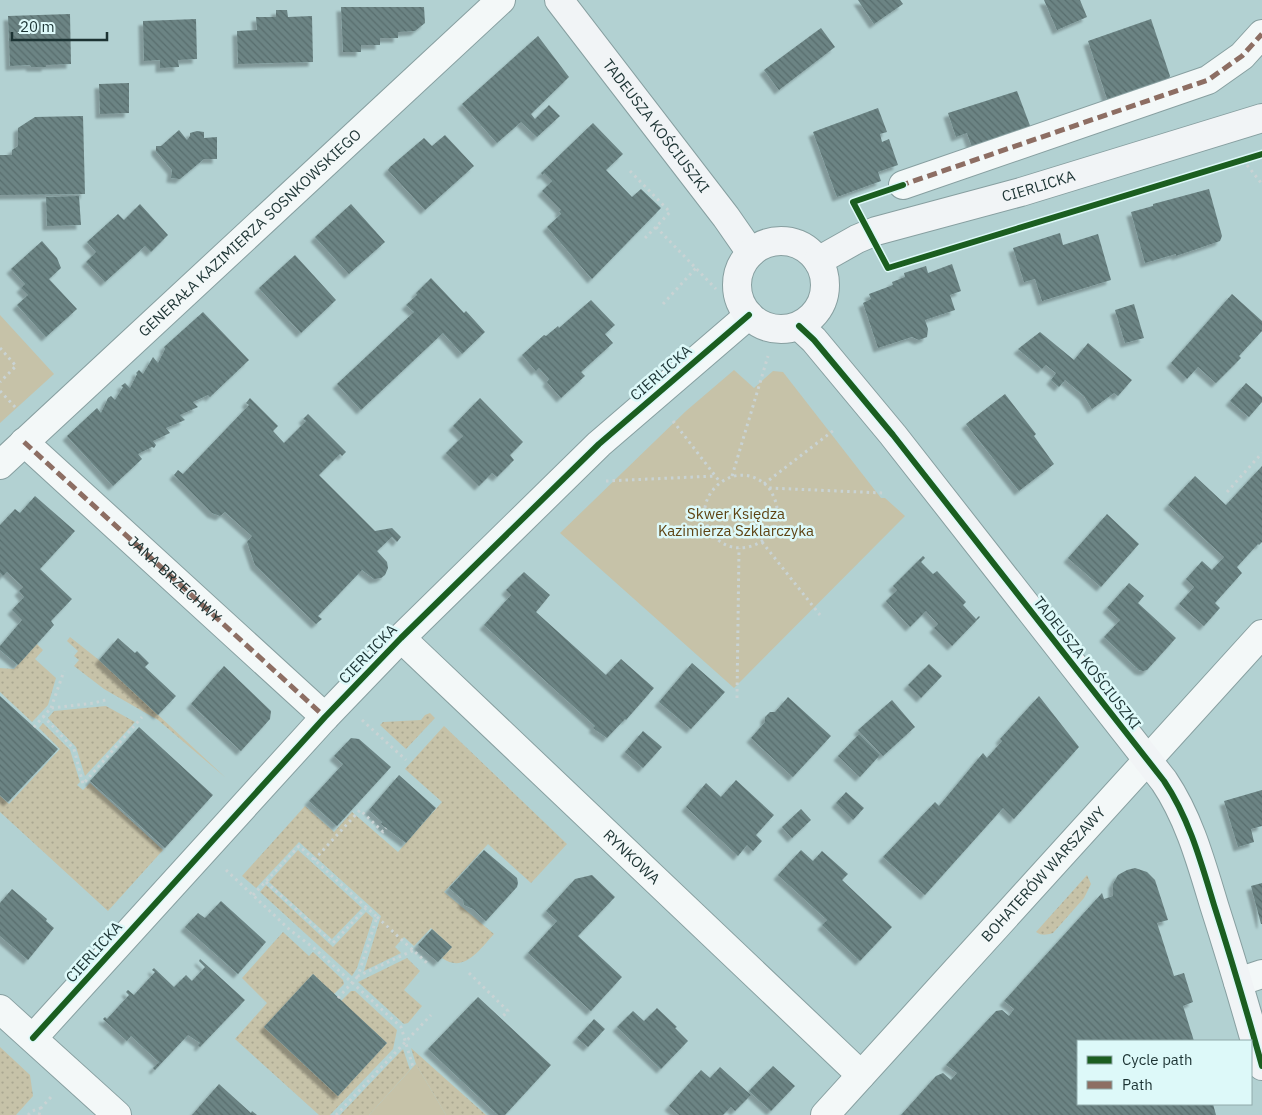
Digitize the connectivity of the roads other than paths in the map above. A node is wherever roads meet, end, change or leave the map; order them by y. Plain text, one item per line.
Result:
1 (501, 0) edge
2 (560, 0) edge
3 (1262, 34) edge
4 (1262, 118) edge
5 (903, 185) dead end
6 (751, 252) junction
7 (818, 261) junction
8 (749, 315) junction
9 (799, 326) junction
10 (24, 442) junction
11 (0, 465) edge
12 (1262, 634) edge
13 (401, 638) junction
14 (325, 716) junction
15 (1147, 760) junction
16 (1250, 978) edge
17 (0, 1009) edge
18 (33, 1038) junction
19 (1262, 1066) edge
20 (861, 1074) junction
21 (117, 1115) edge
22 (825, 1115) edge

1 - 10 street, GENERAŁA KAZIMIERZA SOSNKOWSKIEGO
2 - 6 street, TADEUSZA KOŚCIUSZKI
3 - 5 street
4 - 7 street, CIERLICKA
6 - 7 street
6 - 8 street
7 - 9 street
8 - 9 street
8 - 13 street, CIERLICKA
9 - 15 street, TADEUSZA KOŚCIUSZKI
10 - 11 street, GENERAŁA KAZIMIERZA SOSNKOWSKIEGO
10 - 14 street, JANA BRZECHWY
12 - 15 street, BOHATERÓW WARSZAWY
13 - 14 street, CIERLICKA
13 - 20 street, RYNKOWA
14 - 18 street, CIERLICKA
15 - 16 street, TADEUSZA KOŚCIUSZKI
15 - 20 street, BOHATERÓW WARSZAWY
16 - 19 street, TADEUSZA KOŚCIUSZKI
17 - 18 street
18 - 21 street
20 - 22 street, BOHATERÓW WARSZAWY

